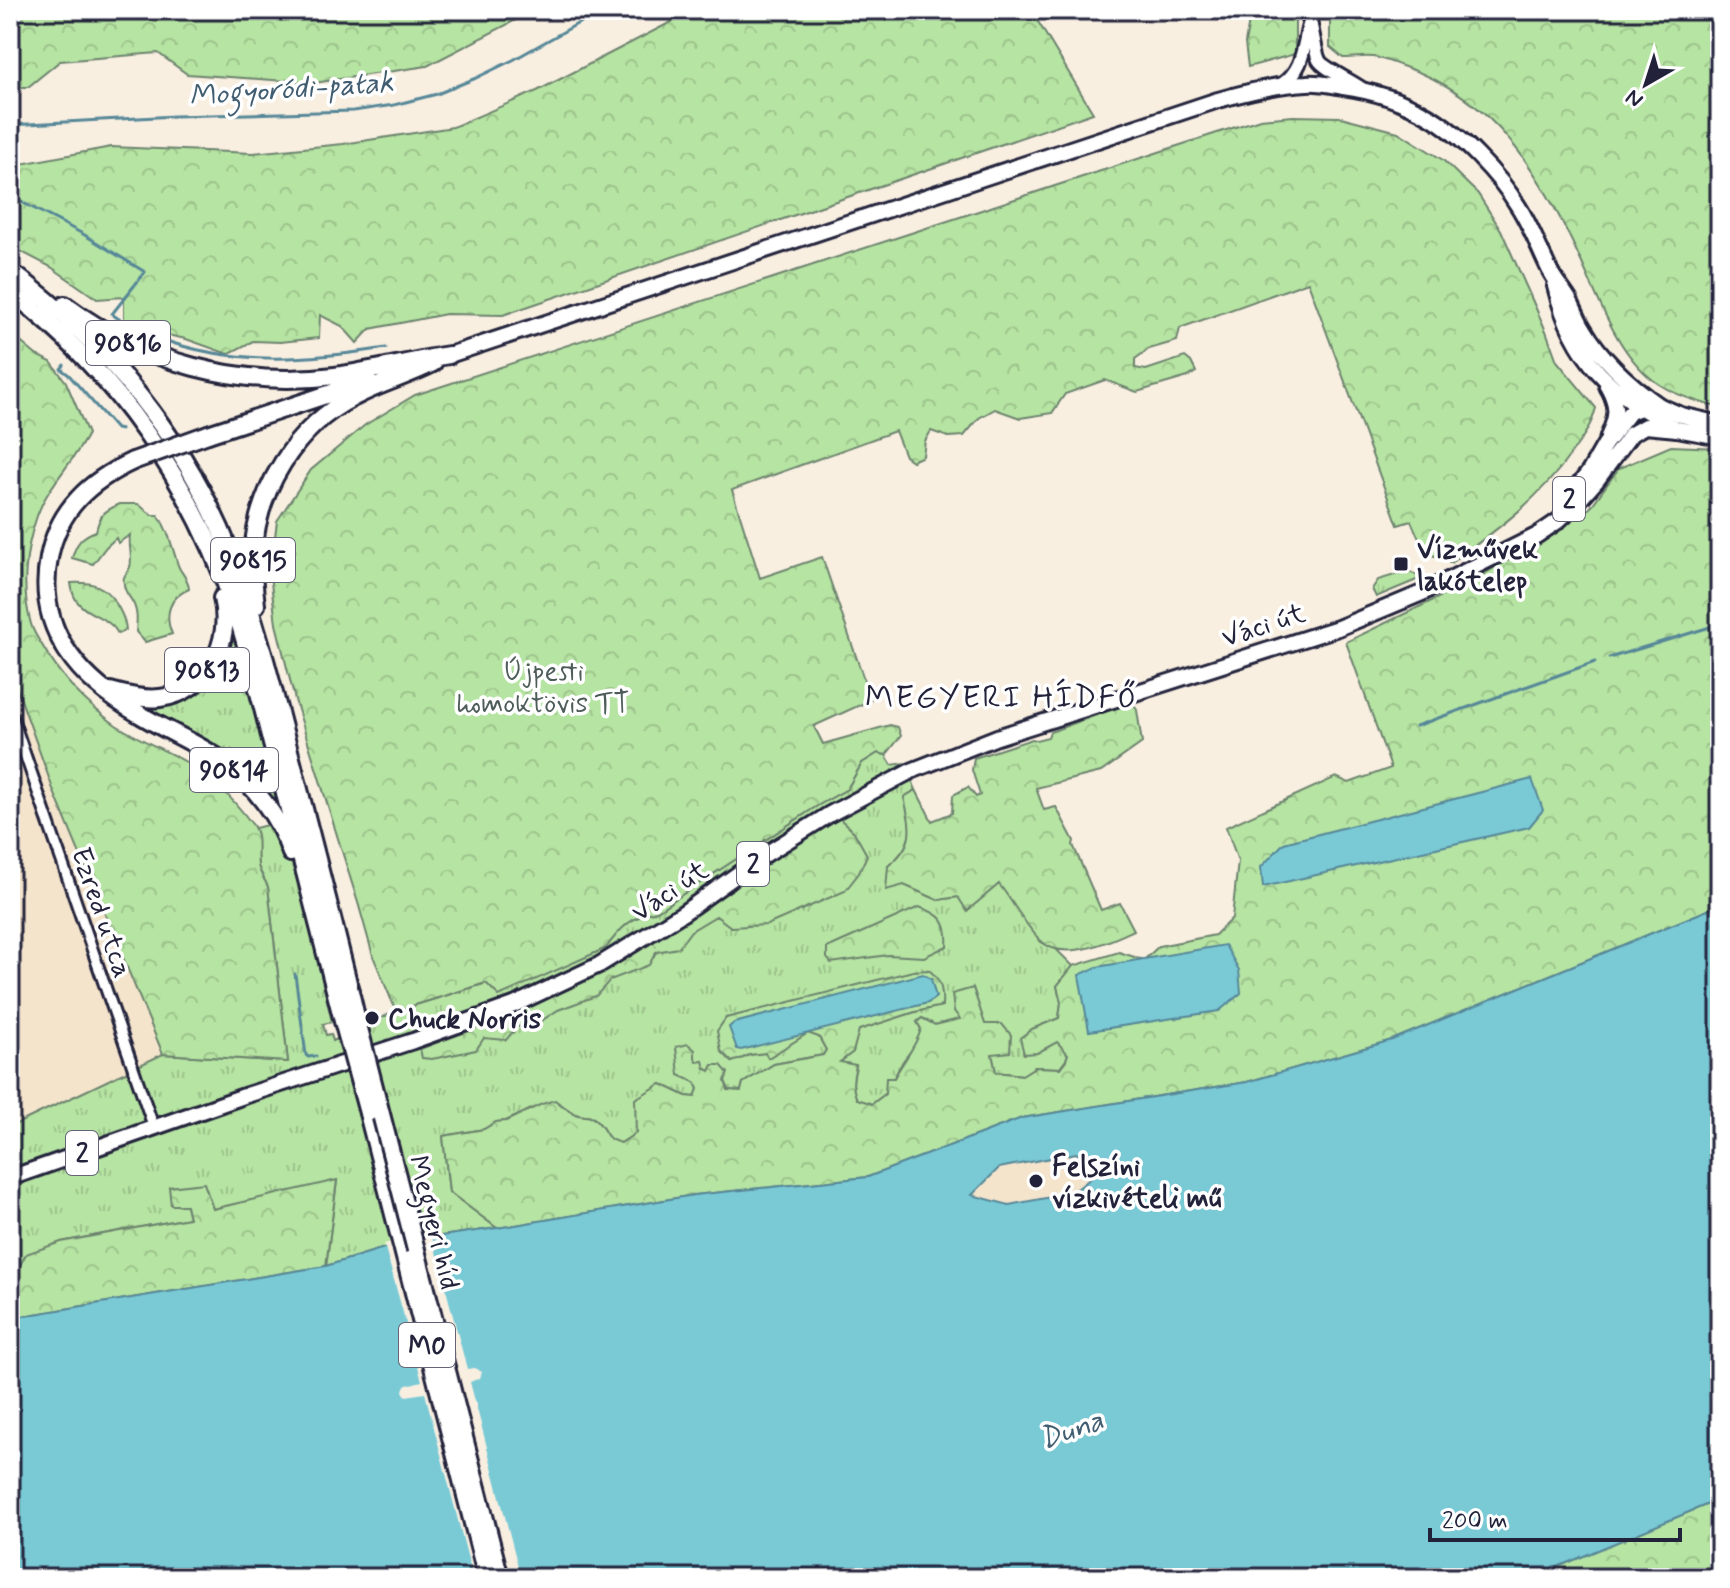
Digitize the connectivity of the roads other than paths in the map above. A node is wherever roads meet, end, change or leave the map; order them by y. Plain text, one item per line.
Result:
1 (1311, 16) edge
2 (1308, 83) junction
3 (1279, 86) junction
4 (1363, 90) junction
5 (10, 264) edge
6 (10, 271) edge
7 (1552, 274) junction
8 (10, 291) edge
9 (449, 355) junction
10 (1603, 378) junction
11 (1635, 387) junction
12 (1660, 406) junction
13 (1640, 407) junction
14 (1720, 424) edge
15 (1677, 429) junction
16 (1720, 437) edge
17 (1610, 449) junction
18 (217, 565) junction
19 (271, 682) junction
20 (106, 690) junction
21 (10, 711) edge
22 (312, 898) junction
23 (350, 1019) junction
24 (154, 1128) junction
25 (10, 1178) edge
26 (487, 1578) edge
27 (500, 1578) edge

1 - 2 street
1 - 3 street
1 - 4 street
2 - 3 main road
2 - 4 main road
3 - 9 main road
4 - 7 main road
5 - 9 highway, 90816
6 - 19 highway, M0
7 - 10 main road
7 - 11 main road
8 - 18 highway, M0
9 - 19 highway, 90815
9 - 20 highway, 90813, bridge
10 - 13 main road
10 - 17 main road
11 - 12 main road
11 - 13 main road
12 - 13 main road
12 - 14 main road
13 - 15 main road
13 - 17 main road, Váci út / 2
15 - 16 main road, Váci út / 2
15 - 17 main road, Váci út / 2
17 - 24 main road, Váci út / 2
18 - 20 highway, 90813
18 - 22 highway, M0
19 - 23 highway, M0
20 - 22 highway, 90814
21 - 24 street, Ezred utca
22 - 23 highway, M0
23 - 26 highway, Megyeri híd / M0, bridge
23 - 27 highway, Megyeri híd / M0, bridge
24 - 25 main road, Váci út / 2

